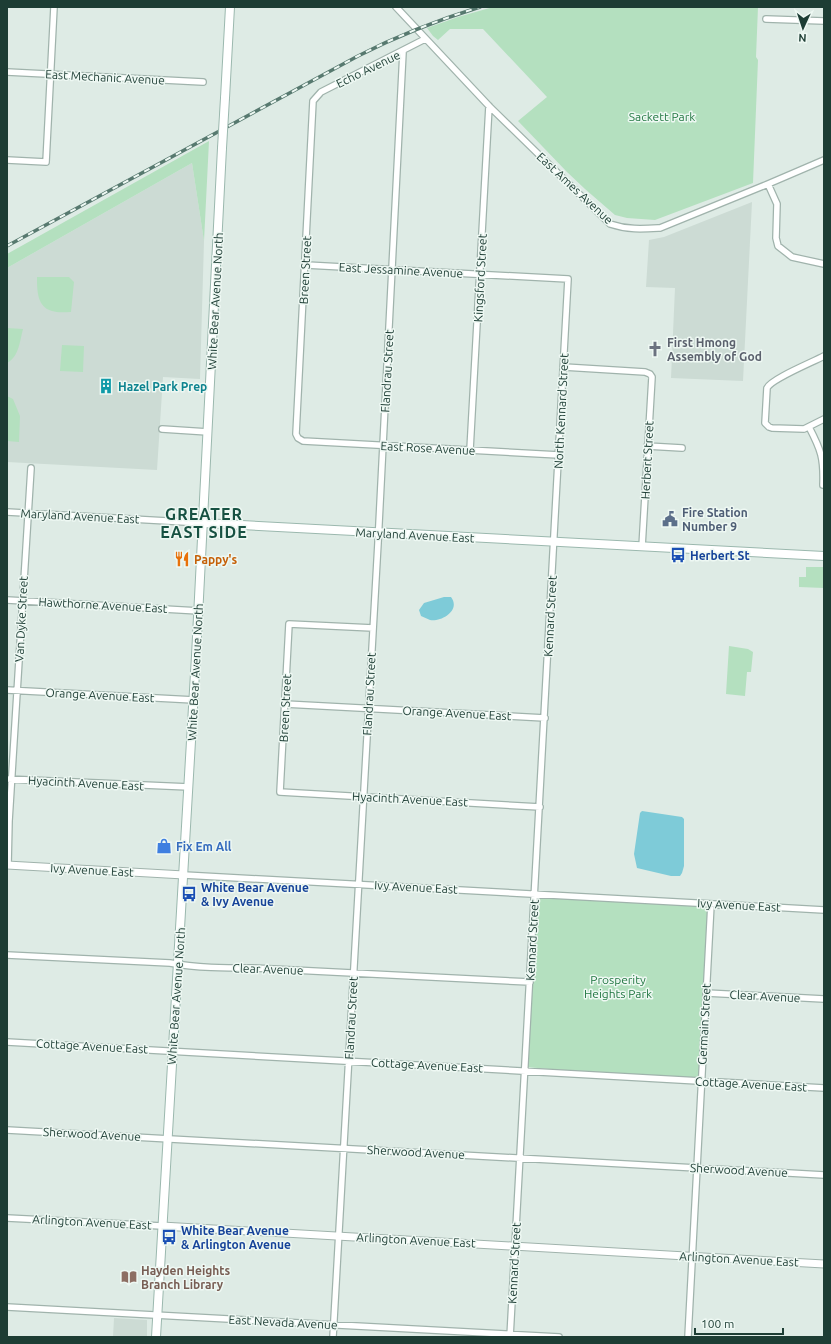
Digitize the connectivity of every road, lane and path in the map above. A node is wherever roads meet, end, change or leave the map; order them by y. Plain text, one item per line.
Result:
1 (54, 7) edge
2 (230, 7) edge
3 (396, 7) edge
4 (766, 19) dead end
5 (824, 21) edge
6 (426, 39) junction
7 (403, 52) junction
8 (7, 72) edge
9 (51, 74) junction
10 (203, 82) dead end
11 (313, 101) joint
12 (489, 106) junction
13 (7, 160) edge
14 (824, 160) edge
15 (768, 184) junction
16 (824, 264) edge
17 (306, 265) junction
18 (392, 270) junction
19 (480, 274) junction
20 (568, 279) joint
21 (824, 356) edge
22 (564, 367) junction
23 (824, 419) edge
24 (809, 427) junction
25 (162, 429) dead end
26 (208, 432) junction
27 (298, 438) joint
28 (383, 445) junction
29 (647, 446) junction
30 (682, 448) dead end
31 (470, 450) junction
32 (559, 455) junction
33 (31, 468) dead end
34 (823, 485) edge
35 (7, 512) edge
36 (27, 514) junction
37 (204, 523) junction
38 (379, 533) junction
39 (554, 542) junction
40 (642, 547) junction
41 (824, 556) edge
42 (7, 600) edge
43 (22, 601) junction
44 (199, 611) junction
45 (373, 628) junction
46 (7, 690) edge
47 (17, 690) junction
48 (194, 700) junction
49 (285, 704) junction
50 (368, 708) junction
51 (545, 718) junction
52 (9, 779) edge
53 (189, 787) junction
54 (280, 792) joint
55 (364, 796) junction
56 (540, 807) junction
57 (8, 865) edge
58 (184, 875) junction
59 (358, 884) junction
60 (535, 894) junction
61 (711, 904) junction
62 (824, 910) edge
63 (7, 954) edge
64 (178, 964) junction
65 (354, 972) junction
66 (530, 982) junction
67 (706, 993) junction
68 (824, 999) edge
69 (7, 1042) edge
70 (173, 1051) junction
71 (348, 1061) junction
72 (525, 1071) junction
73 (701, 1081) junction
74 (824, 1088) edge
75 (7, 1130) edge
76 (168, 1138) junction
77 (344, 1148) junction
78 (520, 1158) junction
79 (697, 1168) junction
80 (824, 1175) edge
81 (7, 1218) edge
82 (162, 1226) junction
83 (339, 1236) junction
84 (515, 1246) junction
85 (692, 1256) junction
86 (824, 1264) edge
87 (7, 1307) edge
88 (157, 1315) junction
89 (333, 1324) junction
90 (510, 1336) edge
91 (156, 1337) edge
92 (333, 1337) edge
93 (559, 1337) edge
94 (688, 1337) edge

1 - 9 street
2 - 26 main road, White Bear Avenue North, bridge
3 - 6 street, East Ames Avenue
4 - 5 street
6 - 7 street, Echo Avenue
6 - 12 street, East Ames Avenue
7 - 11 street, Echo Avenue
7 - 18 street, Flandrau Street
8 - 9 street, East Mechanic Avenue
9 - 10 street, East Mechanic Avenue
9 - 13 street
11 - 17 street, Breen Street
12 - 15 street, East Ames Avenue
12 - 19 street, Kingsford Street
14 - 15 street, East Ames Avenue
15 - 16 street
17 - 18 street, East Jessamine Avenue
17 - 27 street, Breen Street
18 - 19 street, East Jessamine Avenue
18 - 28 street, Flandrau Street
19 - 20 street, East Jessamine Avenue
19 - 31 street, Kingsford Street
20 - 22 street, North Kennard Street
21 - 24 street
22 - 29 street, Herbert Street
22 - 32 street, North Kennard Street
23 - 24 street
24 - 34 street
25 - 26 street
26 - 37 main road, White Bear Avenue North
27 - 28 street, East Rose Avenue
28 - 31 street, East Rose Avenue
28 - 38 street, Flandrau Street
29 - 30 street
29 - 40 street, Herbert Street
31 - 32 street, East Rose Avenue
32 - 39 street, North Kennard Street
33 - 36 street, Van Dyke Street
35 - 36 street, Maryland Avenue East
36 - 37 street, Maryland Avenue East
36 - 43 street, Van Dyke Street
37 - 38 main road, Maryland Avenue East
37 - 44 main road, White Bear Avenue North
38 - 39 main road, Maryland Avenue East
38 - 45 street, Flandrau Street
39 - 40 main road, Maryland Avenue East
39 - 51 street, Kennard Street
40 - 41 main road, Maryland Avenue East
42 - 43 street, Hawthorne Avenue East
43 - 44 street, Hawthorne Avenue East
43 - 47 street, Van Dyke Street
44 - 48 main road, White Bear Avenue North
45 - 49 street, Breen Street
45 - 50 street, Flandrau Street
46 - 47 street, Orange Avenue East
47 - 48 street, Orange Avenue East
47 - 52 street, Van Dyke Street
48 - 53 main road, White Bear Avenue North
49 - 50 street, Orange Avenue East
49 - 54 street, Breen Street
50 - 51 street, Orange Avenue East
50 - 55 street, Flandrau Street
51 - 56 street, Kennard Street
52 - 53 street, Hyacinth Avenue East
52 - 57 street, Van Dyke Street
53 - 58 main road, White Bear Avenue North
54 - 55 street, Hyacinth Avenue East
55 - 56 street, Hyacinth Avenue East
55 - 59 street, Flandrau Street
56 - 60 street, Kennard Street
57 - 58 street, Ivy Avenue East
58 - 59 street, Ivy Avenue East
58 - 64 main road, White Bear Avenue North
59 - 60 street, Ivy Avenue East
59 - 65 street, Flandrau Street
60 - 61 street, Ivy Avenue East
60 - 66 street, Kennard Street
61 - 62 street, Ivy Avenue East
61 - 67 street, Germain Street
63 - 64 street, Clear Avenue
64 - 65 street, Clear Avenue
64 - 70 main road, White Bear Avenue North
65 - 66 street, Clear Avenue
65 - 71 street, Flandrau Street
66 - 72 street, Kennard Street
67 - 68 street, Clear Avenue
67 - 73 street, Germain Street
69 - 70 street, Cottage Avenue East
70 - 71 street, Cottage Avenue East
70 - 76 main road, White Bear Avenue North
71 - 72 street, Cottage Avenue East
71 - 77 street, Flandrau Street
72 - 73 street, Cottage Avenue East
72 - 78 street, Kennard Street
73 - 74 street, Cottage Avenue East
73 - 79 street, Germain Street
75 - 76 street, Sherwood Avenue
76 - 77 street, Sherwood Avenue
76 - 82 main road, White Bear Avenue North
77 - 78 street, Sherwood Avenue
77 - 83 street, Flandrau Street
78 - 79 street, Sherwood Avenue
78 - 84 street, Kennard Street
79 - 80 street, Sherwood Avenue
79 - 85 street, Germain Street
81 - 82 street, Arlington Avenue East
82 - 83 street, Arlington Avenue East
82 - 88 main road, White Bear Avenue North
83 - 84 street, Arlington Avenue East
83 - 89 street, Flandrau Street
84 - 85 street, Arlington Avenue East
84 - 90 street, Kennard Street
85 - 86 street, Arlington Avenue East
85 - 94 street, Germain Street
87 - 88 street, East Nevada Avenue
88 - 89 street, East Nevada Avenue
88 - 91 main road, White Bear Avenue North
89 - 90 street, East Nevada Avenue
89 - 92 street, Flandrau Street
90 - 93 street, East Nevada Avenue

